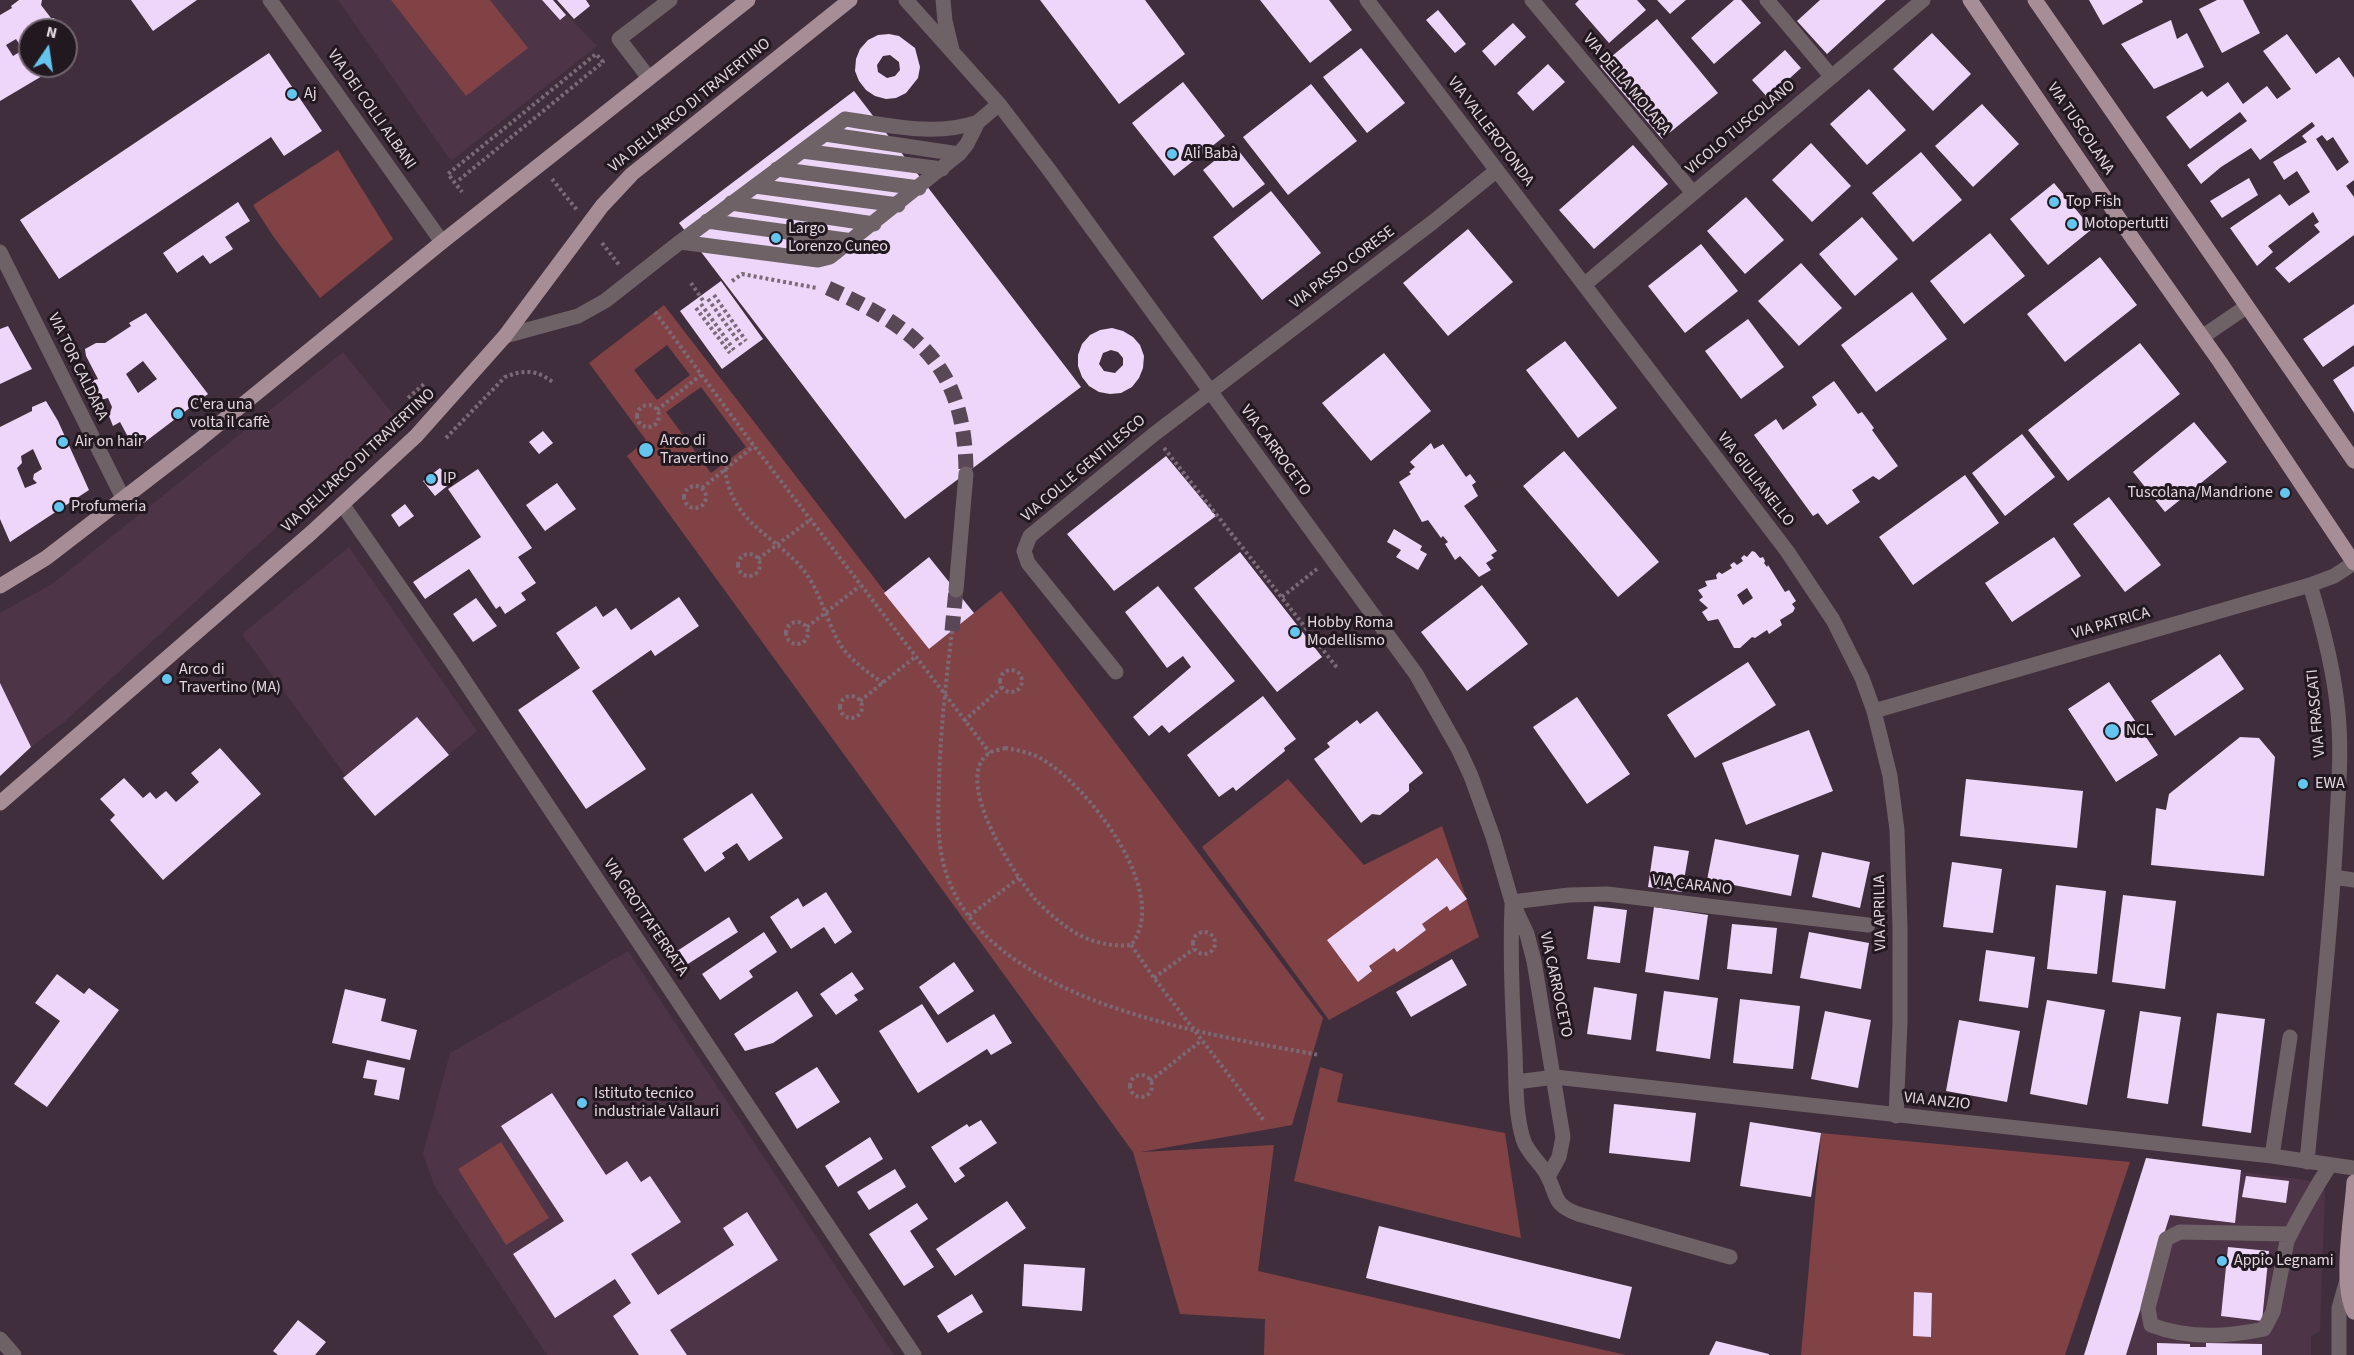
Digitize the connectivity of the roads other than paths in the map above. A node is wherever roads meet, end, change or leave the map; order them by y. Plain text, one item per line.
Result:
1 (270, 0) edge
2 (670, 0) edge
3 (748, 0) edge
4 (850, 0) edge
5 (906, 0) edge
6 (943, 0) edge
7 (1367, 0) edge
8 (1532, 0) edge
9 (1767, 0) edge
10 (1923, 0) edge
11 (1970, 0) edge
12 (2035, 0) edge
13 (953, 53) junction
14 (1830, 76) junction
15 (649, 78) junction
16 (999, 104) junction
17 (978, 122) junction
18 (825, 134) junction
19 (802, 151) junction
20 (959, 154) junction
21 (777, 169) junction
22 (942, 169) junction
23 (1496, 171) junction
24 (755, 186) junction
25 (919, 188) junction
26 (1693, 194) junction
27 (731, 203) junction
28 (897, 205) junction
29 (707, 221) junction
30 (874, 224) junction
31 (853, 241) junction
32 (442, 242) junction
33 (680, 242) junction
34 (0, 252) edge
35 (1584, 285) junction
36 (2246, 307) junction
37 (505, 336) junction
38 (2202, 337) junction
39 (1209, 392) junction
40 (2354, 461) edge
41 (966, 474) tunnel mouth
42 (123, 498) junction
43 (342, 504) junction
44 (2354, 563) edge
45 (2310, 585) junction
46 (0, 586) edge
47 (956, 590) tunnel mouth
48 (1116, 672) dead end
49 (1874, 711) junction
50 (0, 803) edge
51 (2334, 876) junction
52 (2354, 879) edge
53 (1512, 903) junction
54 (1868, 925) dead end
55 (2290, 1037) dead end
56 (1555, 1077) junction
57 (1516, 1082) junction
58 (1896, 1116) junction
59 (2272, 1156) junction
60 (2307, 1162) junction
61 (2330, 1165) junction
62 (2354, 1168) edge
63 (1548, 1177) junction
64 (2354, 1182) edge
65 (2290, 1234) junction
66 (1730, 1257) dead end
67 (2347, 1280) junction
68 (2354, 1312) edge
69 (0, 1339) edge
70 (14, 1355) edge
71 (914, 1355) edge
72 (2338, 1355) edge

1 - 32 street, VIA DEI COLLI ALBANI
2 - 15 street
3 - 15 main road
4 - 37 main road, VIA DELL'ARCO DI TRAVERTINO
5 - 13 street, VIA CARROCETO
6 - 13 street, VIA CARROCETO
7 - 23 street, VIA VALLEROTONDA
8 - 26 street, VIA DELLA MOLARA
9 - 14 street
10 - 14 street, VICOLO TUSCOLANO
11 - 38 main road, VIA TUSCOLANA
12 - 36 main road
13 - 16 street, VIA CARROCETO
14 - 26 street, VICOLO TUSCOLANO
15 - 32 main road
16 - 17 street
16 - 39 street, VIA CARROCETO
17 - 18 street
17 - 20 street
18 - 19 street
18 - 20 street
19 - 21 street
19 - 22 street
20 - 22 street
21 - 24 street
21 - 25 street
22 - 25 street
23 - 35 street, VIA VALLEROTONDA
23 - 39 street, VIA PASSO CORESE
24 - 27 street
24 - 28 street
25 - 28 street
26 - 35 street, VICOLO TUSCOLANO
27 - 29 street
27 - 30 street
28 - 30 street
29 - 31 street
29 - 33 street
30 - 31 street
31 - 33 street
32 - 42 main road
33 - 37 street
34 - 42 street, VIA TOR CALDARA
35 - 49 street, VIA GIULIANELLO
36 - 38 street
36 - 40 main road
37 - 43 main road, VIA DELL'ARCO DI TRAVERTINO
38 - 44 main road, VIA TUSCOLANA
39 - 48 street, VIA COLLE GENTILESCO
39 - 53 street, VIA CARROCETO
41 - 47 street
42 - 46 main road
43 - 50 main road, VIA DELL'ARCO DI TRAVERTINO
43 - 71 street, VIA GROTTAFERRATA
44 - 45 street, VIA PATRICA
45 - 49 street, VIA PATRICA
45 - 51 street, VIA FRASCATI
49 - 58 street, VIA APRILIA
51 - 52 street
51 - 60 street, VIA FRASCATI
53 - 54 street, VIA CARANO
53 - 56 street, VIA CARROCETO
53 - 57 street, VIA CARROCETO
55 - 59 street
56 - 57 street, VIA ANZIO
56 - 58 street, VIA ANZIO
56 - 63 street, VIA CARROCETO
57 - 63 street, VIA CARROCETO
58 - 59 street, VIA ANZIO
59 - 60 street, VIA ANZIO
60 - 61 street, VIA ANZIO
61 - 62 street, VIA ANZIO
61 - 65 street
63 - 66 street, VIA CARROCETO
64 - 67 main road
65 - 65 street
67 - 68 main road
67 - 72 street
69 - 70 street

